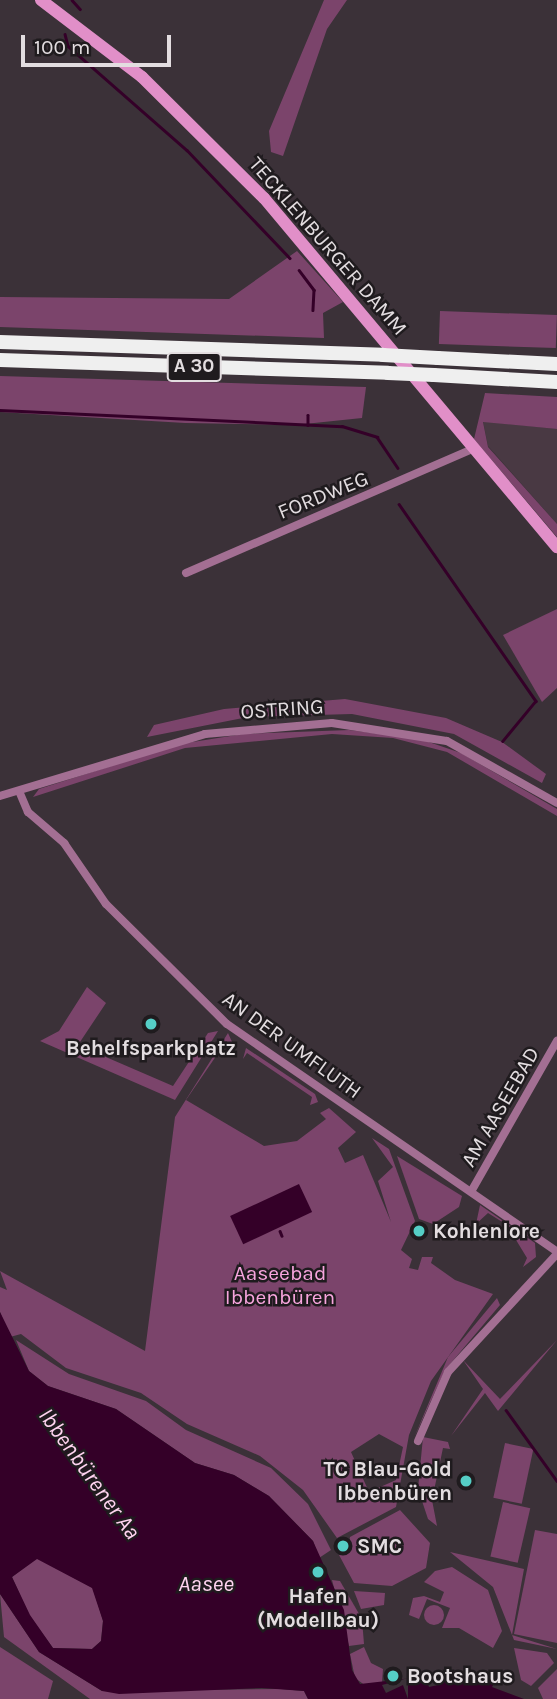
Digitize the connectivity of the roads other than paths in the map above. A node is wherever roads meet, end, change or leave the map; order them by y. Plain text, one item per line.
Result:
1 (41, 0) edge
2 (0, 342) edge
3 (0, 360) edge
4 (557, 364) edge
5 (557, 382) edge
6 (473, 449) junction
7 (557, 547) edge
8 (186, 573) dead end
9 (19, 792) junction
10 (0, 796) edge
11 (557, 803) edge
12 (557, 1041) edge
13 (472, 1190) junction
14 (557, 1253) edge
15 (418, 1441) dead end

1 - 6 main road, TECKLENBURGER DAMM
2 - 4 highway, A 30, bridge
3 - 5 highway, A 30, bridge
6 - 7 main road, TECKLENBURGER DAMM
6 - 8 street, FORDWEG
9 - 10 street, OSTRING
9 - 11 street, OSTRING
9 - 13 street, AN DER UMFLUTH
12 - 13 street, AM AASEEBAD
13 - 14 street, AN DER UMFLUTH
14 - 15 street, AN DER UMFLUTH

